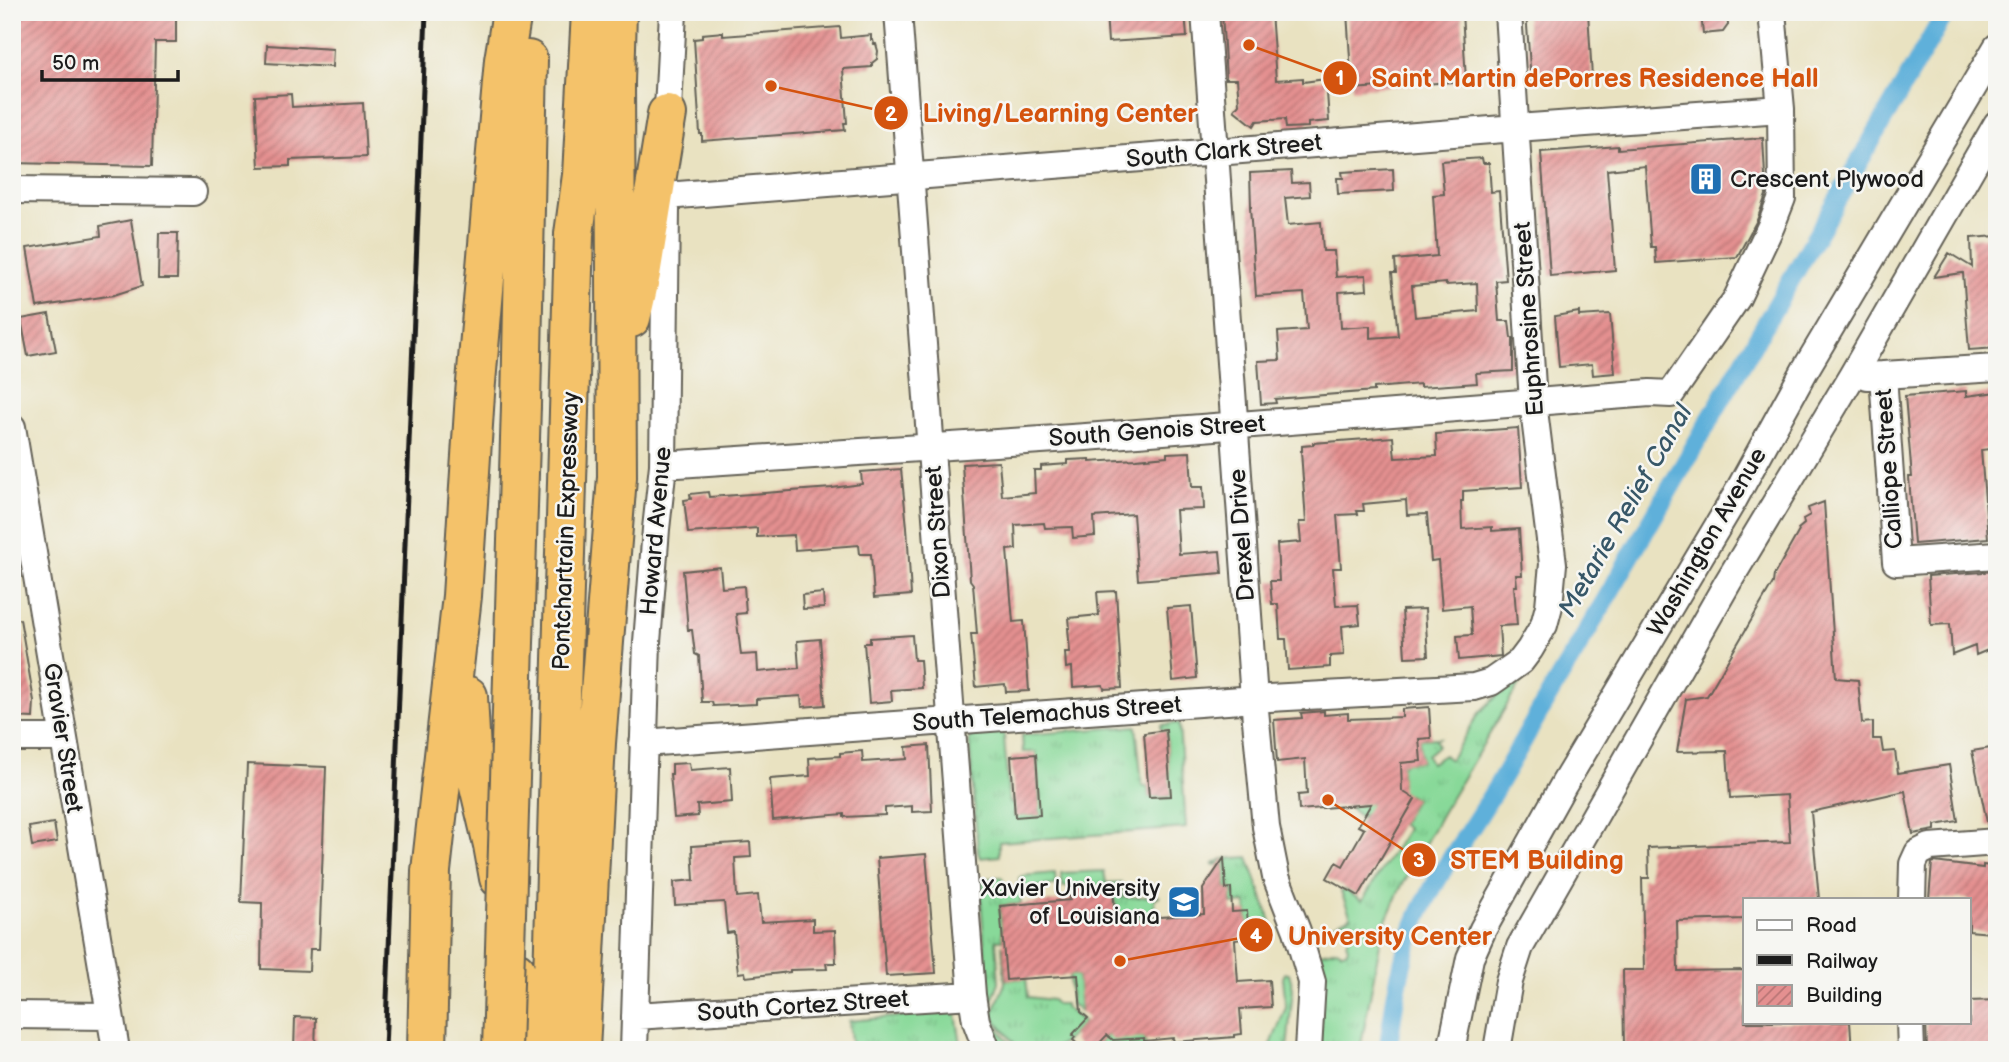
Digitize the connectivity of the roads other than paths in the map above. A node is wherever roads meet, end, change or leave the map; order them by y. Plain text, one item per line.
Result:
1 (512, 12) edge
2 (529, 12) edge
3 (591, 12) edge
4 (617, 12) edge
5 (673, 12) edge
6 (898, 12) edge
7 (1205, 12) edge
8 (1508, 12) edge
9 (1772, 12) edge
10 (1993, 64) edge
11 (1781, 109) junction
12 (667, 114) junction
13 (1997, 124) edge
14 (1516, 128) junction
15 (1214, 152) junction
16 (911, 177) junction
17 (1917, 182) junction
18 (12, 190) edge
19 (192, 192) dead end
20 (666, 196) junction
21 (1951, 203) junction
22 (1997, 369) edge
23 (617, 374) junction
24 (1883, 375) junction
25 (1852, 376) junction
26 (1533, 402) junction
27 (12, 426) edge
28 (1235, 426) junction
29 (932, 447) junction
30 (15, 465) edge
31 (663, 465) junction
32 (1734, 499) junction
33 (1765, 519) junction
34 (1997, 555) edge
35 (462, 596) junction
36 (1544, 625) joint
37 (1254, 699) junction
38 (951, 721) junction
39 (12, 738) edge
40 (63, 738) junction
41 (643, 743) junction
42 (1564, 784) junction
43 (1601, 806) junction
44 (1997, 842) edge
45 (1912, 898) edge
46 (587, 918) junction
47 (972, 995) junction
48 (12, 1015) edge
49 (109, 1016) junction
50 (635, 1016) junction
51 (1910, 1024) edge
52 (116, 1050) edge
53 (427, 1050) edge
54 (502, 1050) edge
55 (523, 1050) edge
56 (551, 1050) edge
57 (580, 1050) edge
58 (599, 1050) edge
59 (634, 1050) edge
60 (987, 1050) edge
61 (1308, 1050) edge
62 (1451, 1050) edge
63 (1497, 1050) edge
64 (1912, 1050) edge

1 - 35 highway
2 - 54 highway, Pontchartrain Expressway, bridge
3 - 56 highway, Pontchartrain Expressway
4 - 23 highway
5 - 12 street, Howard Avenue
6 - 16 street, Dixon Street
7 - 15 street, Drexel Drive
8 - 14 street, Euphrosine Street
9 - 11 street
10 - 17 street, Washington Avenue
11 - 14 street, South Clark Street
11 - 26 street, South Genois Street
12 - 20 street, Howard Avenue
12 - 23 highway
13 - 21 street, Washington Avenue
14 - 15 street, South Clark Street
14 - 26 street, Euphrosine Street
15 - 16 street, South Clark Street
15 - 28 street, Drexel Drive
16 - 20 street, South Clark Street
16 - 29 street, Dixon Street
17 - 21 street
17 - 32 street, Washington Avenue
18 - 19 street
20 - 31 street, Howard Avenue
21 - 25 street, Washington Avenue
22 - 24 street
23 - 46 highway
24 - 25 street
24 - 34 street, Calliope Street
25 - 33 street, Washington Avenue
26 - 28 street, South Genois Street
26 - 36 street, Euphrosine Street
27 - 30 street, Gravier Street
28 - 29 street, South Genois Street
28 - 37 street, Drexel Drive
29 - 31 street, South Genois Street
29 - 38 street, Dixon Street
30 - 40 street, Gravier Street
31 - 41 street, Howard Avenue
32 - 33 street
32 - 42 street, Washington Avenue
33 - 43 street, Washington Avenue
35 - 53 highway
35 - 55 highway
36 - 37 street, South Telemachus Street
37 - 38 street, South Telemachus Street
37 - 61 street, Drexel Drive
38 - 41 street, South Telemachus Street
38 - 47 street, Dixon Street
39 - 40 street
40 - 49 street, Gravier Street
41 - 50 street, Howard Avenue
42 - 43 street
42 - 62 street, Washington Avenue
43 - 63 street, Washington Avenue
44 - 45 street
46 - 57 highway
46 - 58 highway
47 - 50 street, South Cortez Street
47 - 60 street, Dixon Street
48 - 49 street
49 - 52 street, Gravier Street
50 - 59 street, Howard Avenue
51 - 64 street

